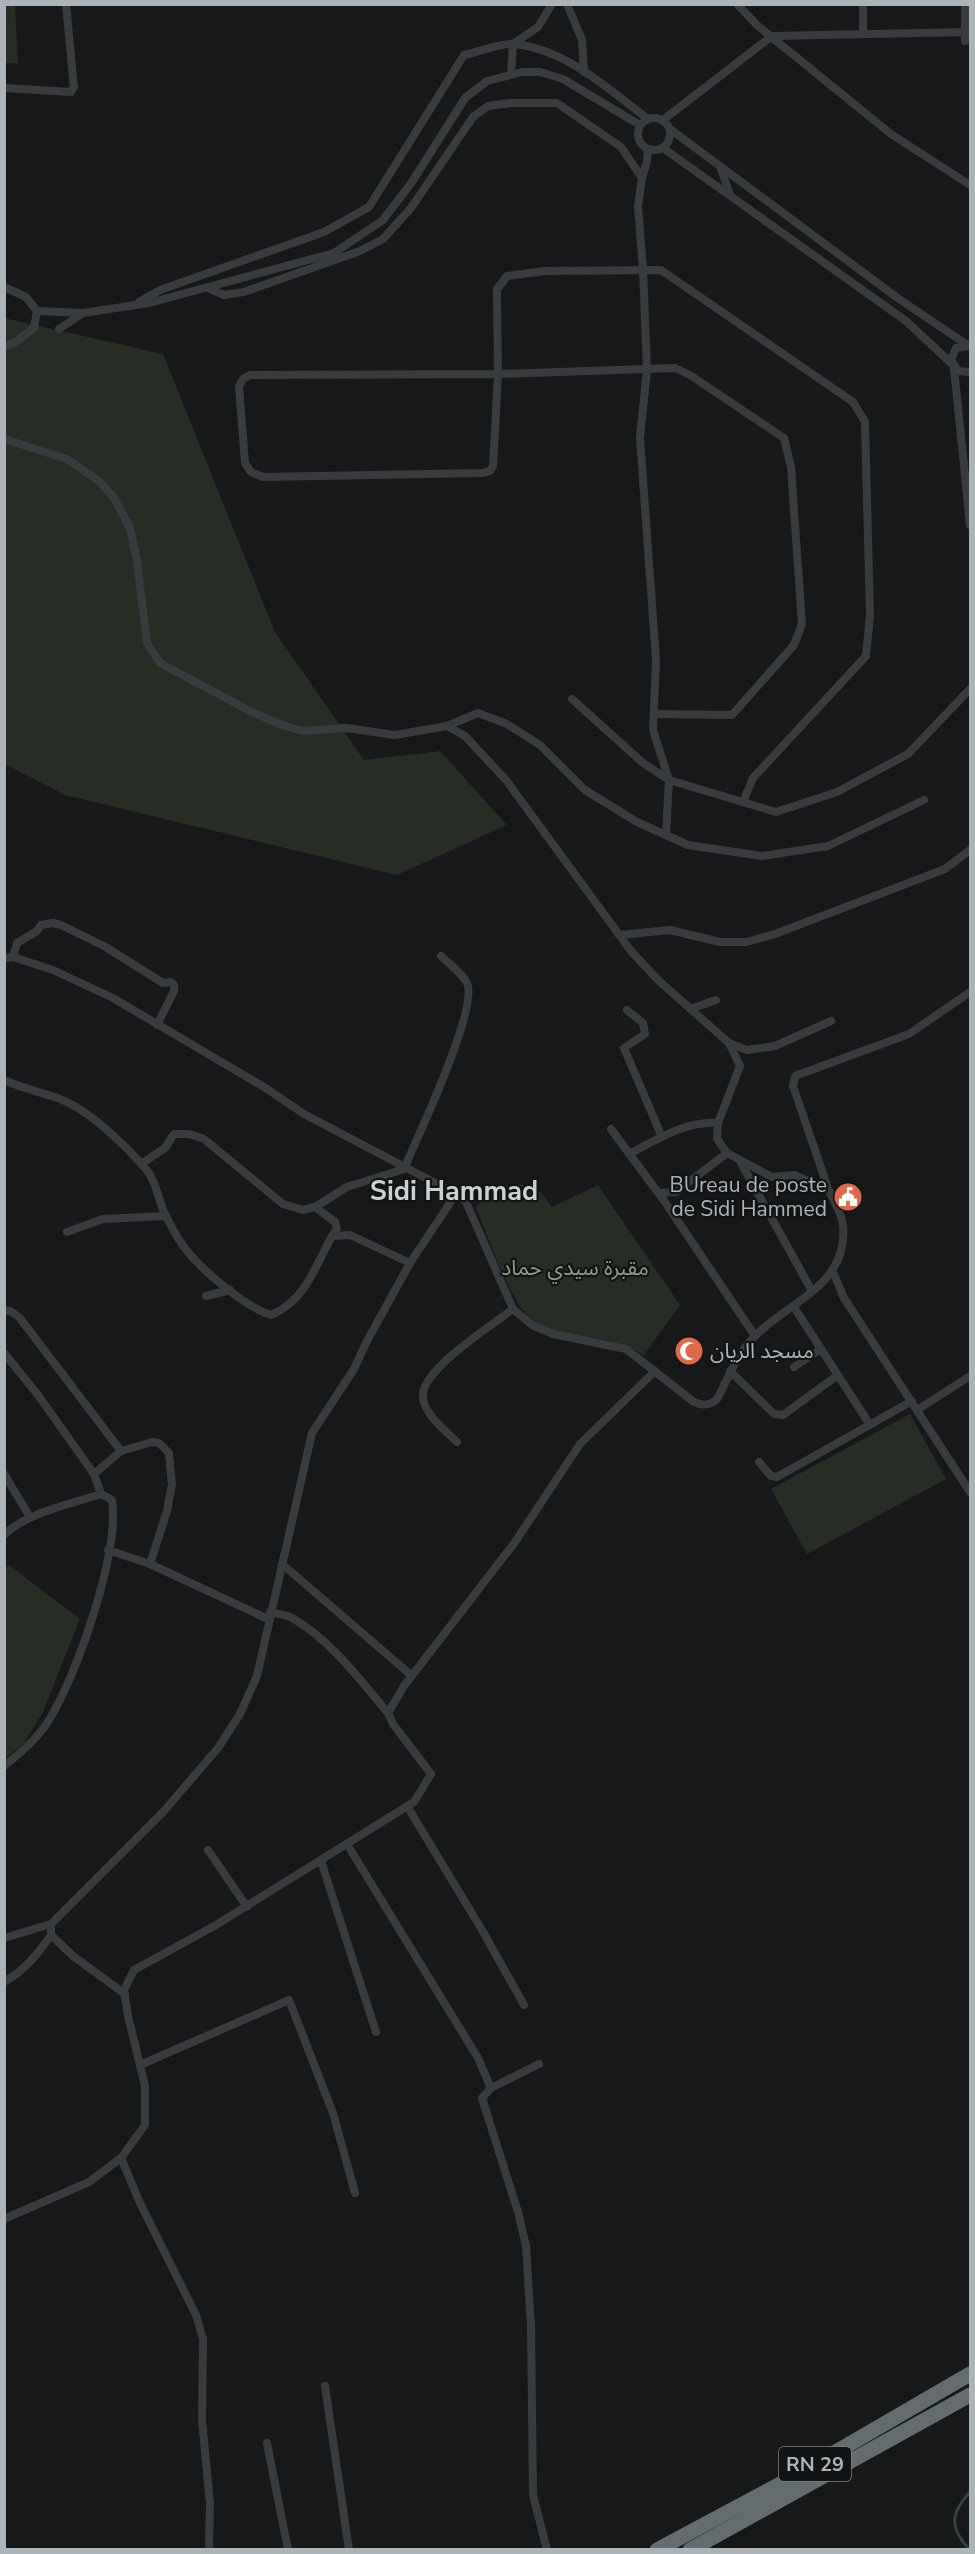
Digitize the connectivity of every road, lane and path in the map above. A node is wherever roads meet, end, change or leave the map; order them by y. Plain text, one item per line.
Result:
1 (66, 4) edge
2 (552, 4) edge
3 (567, 4) edge
4 (737, 4) edge
5 (863, 4) edge
6 (965, 4) edge
7 (863, 34) junction
8 (772, 36) junction
9 (968, 38) edge
10 (513, 44) junction
11 (584, 72) junction
12 (511, 74) junction
13 (4, 88) edge
14 (648, 119) junction
15 (663, 120) junction
16 (640, 126) junction
17 (670, 129) junction
18 (663, 148) junction
19 (648, 149) junction
20 (719, 165) junction
21 (642, 178) junction
22 (970, 185) edge
23 (730, 195) junction
24 (643, 270) junction
25 (4, 287) edge
26 (208, 288) junction
27 (132, 306) junction
28 (37, 310) junction
29 (83, 313) junction
30 (59, 329) dead end
31 (970, 346) edge
32 (4, 347) edge
33 (953, 366) junction
34 (647, 369) junction
35 (498, 374) junction
36 (969, 374) edge
37 (4, 439) edge
38 (967, 455) edge
39 (970, 525) edge
40 (970, 689) edge
41 (572, 699) dead end
42 (654, 714) junction
43 (447, 726) junction
44 (669, 780) junction
45 (924, 800) dead end
46 (743, 802) junction
47 (666, 835) junction
48 (970, 850) edge
49 (619, 935) junction
50 (441, 956) dead end
51 (9, 957) edge
52 (970, 992) edge
53 (717, 1000) dead end
54 (690, 1009) junction
55 (627, 1010) dead end
56 (831, 1021) dead end
57 (157, 1025) junction
58 (729, 1043) junction
59 (747, 1050) junction
60 (741, 1065) junction
61 (4, 1080) edge
62 (718, 1123) junction
63 (611, 1129) dead end
64 (662, 1137) junction
65 (727, 1153) junction
66 (629, 1154) junction
67 (741, 1161) junction
68 (141, 1164) junction
69 (404, 1169) junction
70 (829, 1191) junction
71 (456, 1194) junction
72 (659, 1194) junction
73 (315, 1207) junction
74 (166, 1216) junction
75 (67, 1232) dead end
76 (332, 1236) junction
77 (410, 1263) junction
78 (833, 1272) junction
79 (230, 1290) junction
80 (812, 1291) junction
81 (206, 1296) dead end
82 (794, 1307) junction
83 (4, 1310) edge
84 (513, 1310) junction
85 (755, 1336) junction
86 (821, 1349) junction
87 (4, 1353) edge
88 (795, 1367) dead end
89 (655, 1371) junction
90 (730, 1371) junction
91 (837, 1375) junction
92 (970, 1376) edge
93 (912, 1401) junction
94 (917, 1410) junction
95 (870, 1425) junction
96 (457, 1442) dead end
97 (121, 1451) junction
98 (759, 1462) dead end
99 (4, 1474) edge
100 (94, 1474) junction
101 (969, 1487) edge
102 (101, 1494) junction
103 (30, 1517) junction
104 (4, 1535) edge
105 (108, 1550) junction
106 (150, 1564) junction
107 (282, 1564) junction
108 (269, 1616) junction
109 (411, 1675) junction
110 (388, 1713) junction
111 (4, 1766) edge
112 (407, 1806) junction
113 (347, 1844) junction
114 (208, 1850) dead end
115 (321, 1861) junction
116 (247, 1907) junction
117 (51, 1924) junction
118 (51, 1935) junction
119 (4, 1938) edge
120 (4, 1982) edge
121 (125, 1994) junction
122 (524, 2005) dead end
123 (376, 2032) dead end
124 (538, 2064) dead end
125 (140, 2065) junction
126 (492, 2088) junction
127 (121, 2158) junction
128 (355, 2193) dead end
129 (4, 2218) edge
130 (970, 2374) edge
131 (325, 2386) dead end
132 (970, 2395) edge
133 (267, 2443) dead end
134 (209, 2550) edge
135 (288, 2550) edge
136 (349, 2550) edge
137 (547, 2550) edge
138 (657, 2550) edge
139 (690, 2550) edge

1 - 13 street
2 - 10 street
3 - 11 street
4 - 8 street
5 - 7 street
6 - 9 street
7 - 8 street
7 - 9 street
8 - 15 street
8 - 22 street
10 - 11 street
10 - 12 street
10 - 27 street
11 - 14 street
12 - 16 street
12 - 26 street
14 - 15 street
14 - 16 street
15 - 17 street
16 - 19 street
17 - 18 street
17 - 20 street
18 - 19 street
18 - 23 street
19 - 21 street
20 - 23 street
20 - 31 street
21 - 24 street
21 - 26 street
23 - 33 street
24 - 34 street
24 - 35 street
24 - 46 street
25 - 28 street
26 - 27 street
27 - 29 street
28 - 29 street
28 - 32 street
29 - 30 street
31 - 33 street
33 - 36 street
33 - 38 street
34 - 35 street
34 - 42 street
34 - 42 street
35 - 35 street
37 - 43 street
38 - 39 street
40 - 46 street
41 - 44 street
42 - 44 street
43 - 47 street
43 - 49 street
44 - 46 street
44 - 47 street
45 - 47 street
48 - 49 street
49 - 54 street
50 - 69 street
51 - 57 street
51 - 57 street
52 - 70 street
53 - 54 street
54 - 58 street
55 - 64 street
56 - 59 street
57 - 69 street
58 - 59 street
58 - 60 street
59 - 60 street
60 - 62 street
61 - 68 street
62 - 64 street
62 - 65 street
63 - 66 street
64 - 66 street
65 - 67 street
65 - 72 street
66 - 72 street
67 - 70 street
67 - 80 street
68 - 73 street
68 - 74 street
69 - 71 street
69 - 73 street
70 - 78 street
71 - 77 street
71 - 84 street
72 - 85 street
73 - 76 street
74 - 75 street
74 - 79 street
76 - 77 street
76 - 79 street
77 - 107 street
78 - 80 street
78 - 93 street
79 - 81 street
80 - 82 street
82 - 85 street
82 - 86 street
83 - 97 street
84 - 89 street
84 - 96 street
85 - 90 street
86 - 88 street
86 - 91 street
87 - 100 street
89 - 90 street
89 - 109 street
90 - 91 street
91 - 95 street
92 - 94 street
93 - 94 street
93 - 95 street
94 - 101 street
95 - 98 street
97 - 100 street
97 - 106 street
99 - 103 street
100 - 102 street
102 - 103 street
102 - 105 street
103 - 104 street
105 - 106 street
105 - 111 street
106 - 108 street
107 - 108 street
107 - 109 street
108 - 110 street
108 - 117 street
109 - 110 street
110 - 112 street
112 - 113 street
112 - 122 street
113 - 115 street
113 - 126 street
114 - 116 street
115 - 116 street
115 - 123 street
116 - 121 street
117 - 118 street
117 - 119 street
118 - 120 street
118 - 121 street
121 - 125 street
124 - 126 street
125 - 127 street
125 - 128 street
126 - 137 street
127 - 129 street
127 - 134 street
130 - 138 highway, RN 29
131 - 136 street
132 - 139 highway, RN 29
133 - 135 street

